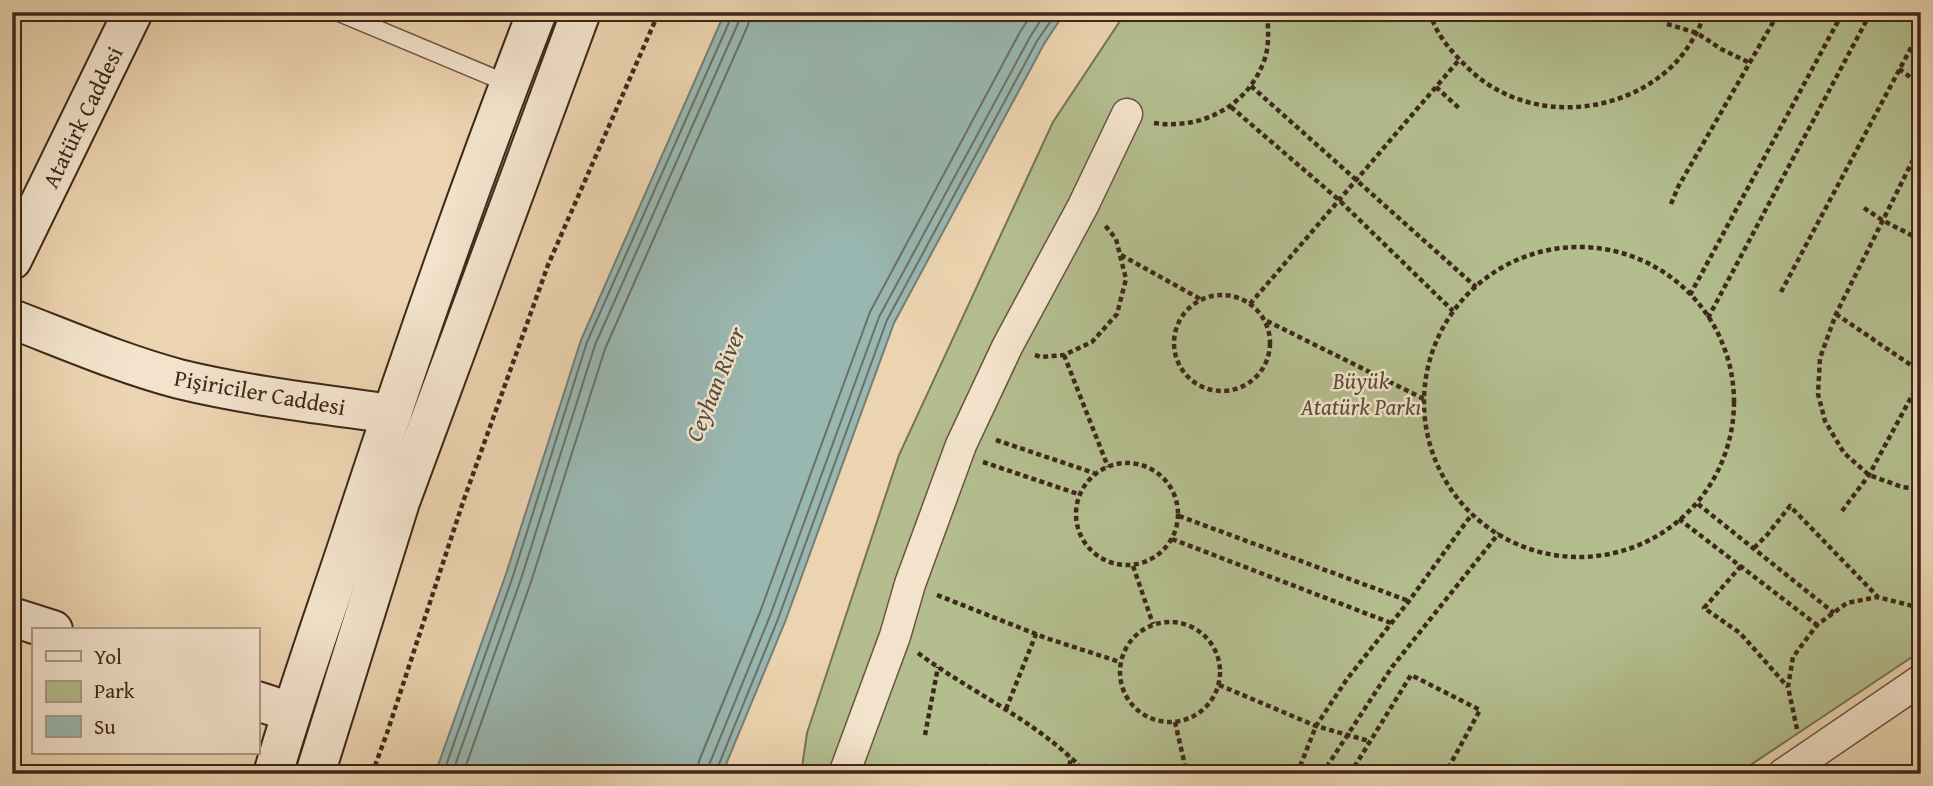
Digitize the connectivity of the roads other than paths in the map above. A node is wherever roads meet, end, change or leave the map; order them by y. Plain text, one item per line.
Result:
1 (133, 12) edge
2 (337, 12) edge
3 (537, 12) edge
4 (581, 12) edge
5 (509, 84) junction
6 (1127, 114) road end
7 (12, 260) edge
8 (12, 319) edge
9 (391, 414) junction
10 (12, 617) edge
11 (47, 628) edge
12 (1921, 680) edge
13 (274, 706) edge
14 (1794, 766) edge
15 (273, 774) edge
16 (315, 774) edge
17 (845, 774) edge

1 - 7 street, Atatürk Caddesi
2 - 5 lane
3 - 5 street
4 - 16 street
5 - 9 street
6 - 17 street
8 - 9 street, Pişiriciler Caddesi
9 - 13 street
10 - 11 street
12 - 14 street
13 - 15 street

